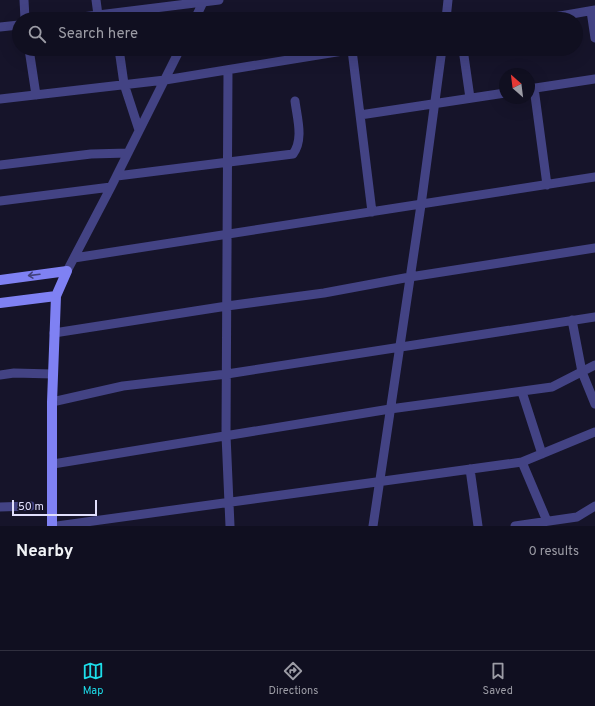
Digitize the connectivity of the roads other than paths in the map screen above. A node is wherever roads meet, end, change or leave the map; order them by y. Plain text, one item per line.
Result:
1 (24, 0) edge
2 (96, 0) edge
3 (219, 0) edge
4 (448, 0) edge
5 (204, 1) edge
6 (160, 4) edge
7 (593, 11) edge
8 (25, 12) edge
9 (98, 12) edge
10 (130, 12) edge
11 (198, 12) edge
12 (447, 12) edge
13 (583, 13) edge
14 (12, 26) edge
15 (0, 27) edge
16 (595, 38) edge
17 (30, 56) edge
18 (120, 56) edge
19 (177, 56) edge
20 (312, 56) edge
21 (355, 56) edge
22 (441, 56) edge
23 (464, 56) edge
24 (228, 70) junction
25 (595, 79) edge
26 (165, 80) junction
27 (124, 84) junction
28 (535, 89) edge
29 (499, 94) edge
30 (36, 95) junction
31 (470, 98) junction
32 (0, 99) edge
33 (295, 101) dead end
34 (435, 104) junction
35 (534, 104) edge
36 (360, 115) junction
37 (140, 130) junction
38 (128, 153) junction
39 (228, 162) junction
40 (0, 166) edge
41 (117, 176) junction
42 (595, 177) edge
43 (547, 185) junction
44 (111, 188) junction
45 (0, 201) edge
46 (421, 205) junction
47 (372, 212) junction
48 (227, 233) junction
49 (595, 248) edge
50 (74, 258) junction
51 (67, 271) junction
52 (410, 277) junction
53 (0, 280) edge
54 (56, 296) junction
55 (0, 303) edge
56 (227, 306) junction
57 (595, 317) edge
58 (572, 320) junction
59 (54, 333) junction
60 (400, 347) junction
61 (595, 365) edge
62 (582, 372) junction
63 (53, 374) junction
64 (227, 374) junction
65 (0, 375) edge
66 (522, 392) junction
67 (52, 402) junction
68 (595, 404) edge
69 (390, 409) junction
70 (595, 432) edge
71 (226, 435) junction
72 (542, 454) junction
73 (522, 462) junction
74 (53, 464) junction
75 (470, 469) junction
76 (379, 482) junction
77 (229, 502) junction
78 (31, 506) dead end
79 (595, 506) edge
80 (0, 507) edge
81 (547, 521) junction
82 (571, 522) edge
83 (52, 526) edge
84 (57, 526) edge
85 (230, 526) edge
86 (373, 526) edge
87 (478, 526) edge
88 (515, 526) edge

1 - 8 street
2 - 9 street
3 - 5 street
4 - 12 street
5 - 6 street
5 - 11 street
6 - 10 street
7 - 13 street
7 - 16 street
14 - 15 street
17 - 30 street
18 - 27 street
19 - 26 street
20 - 24 street
21 - 36 street
22 - 34 street
23 - 31 street
24 - 26 street
24 - 39 street
25 - 28 street
26 - 27 street
26 - 37 street
27 - 30 street
27 - 37 street
29 - 31 street
30 - 32 street
31 - 34 street
33 - 39 street
34 - 36 street
34 - 46 street
35 - 43 street
36 - 47 street
37 - 38 street
38 - 40 street
38 - 41 street
39 - 41 street
39 - 48 street
41 - 44 street
42 - 43 street
43 - 46 street
44 - 45 street
44 - 50 street
46 - 47 street
46 - 52 street
47 - 48 street
48 - 50 street
48 - 56 street
49 - 52 street
50 - 51 street
51 -> 53 street
51 - 54 street
52 - 56 street
52 - 60 street
54 - 55 street
54 - 59 street
56 - 59 street
56 - 64 street
57 - 58 street
58 - 60 street
58 - 62 street
59 - 63 street
60 - 64 street
60 - 69 street
61 - 62 street
62 - 66 street
62 - 68 street
63 - 65 street
63 - 67 street
64 - 67 street
64 - 71 street
66 - 69 street
66 - 72 street
67 - 74 street
69 - 71 street
69 - 76 street
70 - 72 street
71 - 74 street
71 - 77 street
72 - 73 street
73 - 75 street
73 - 81 street
74 - 83 street
75 - 76 street
75 - 87 street
76 - 77 street
76 - 86 street
77 - 84 street
77 - 85 street
78 - 80 street
79 - 82 street
81 - 82 street
81 - 88 street

